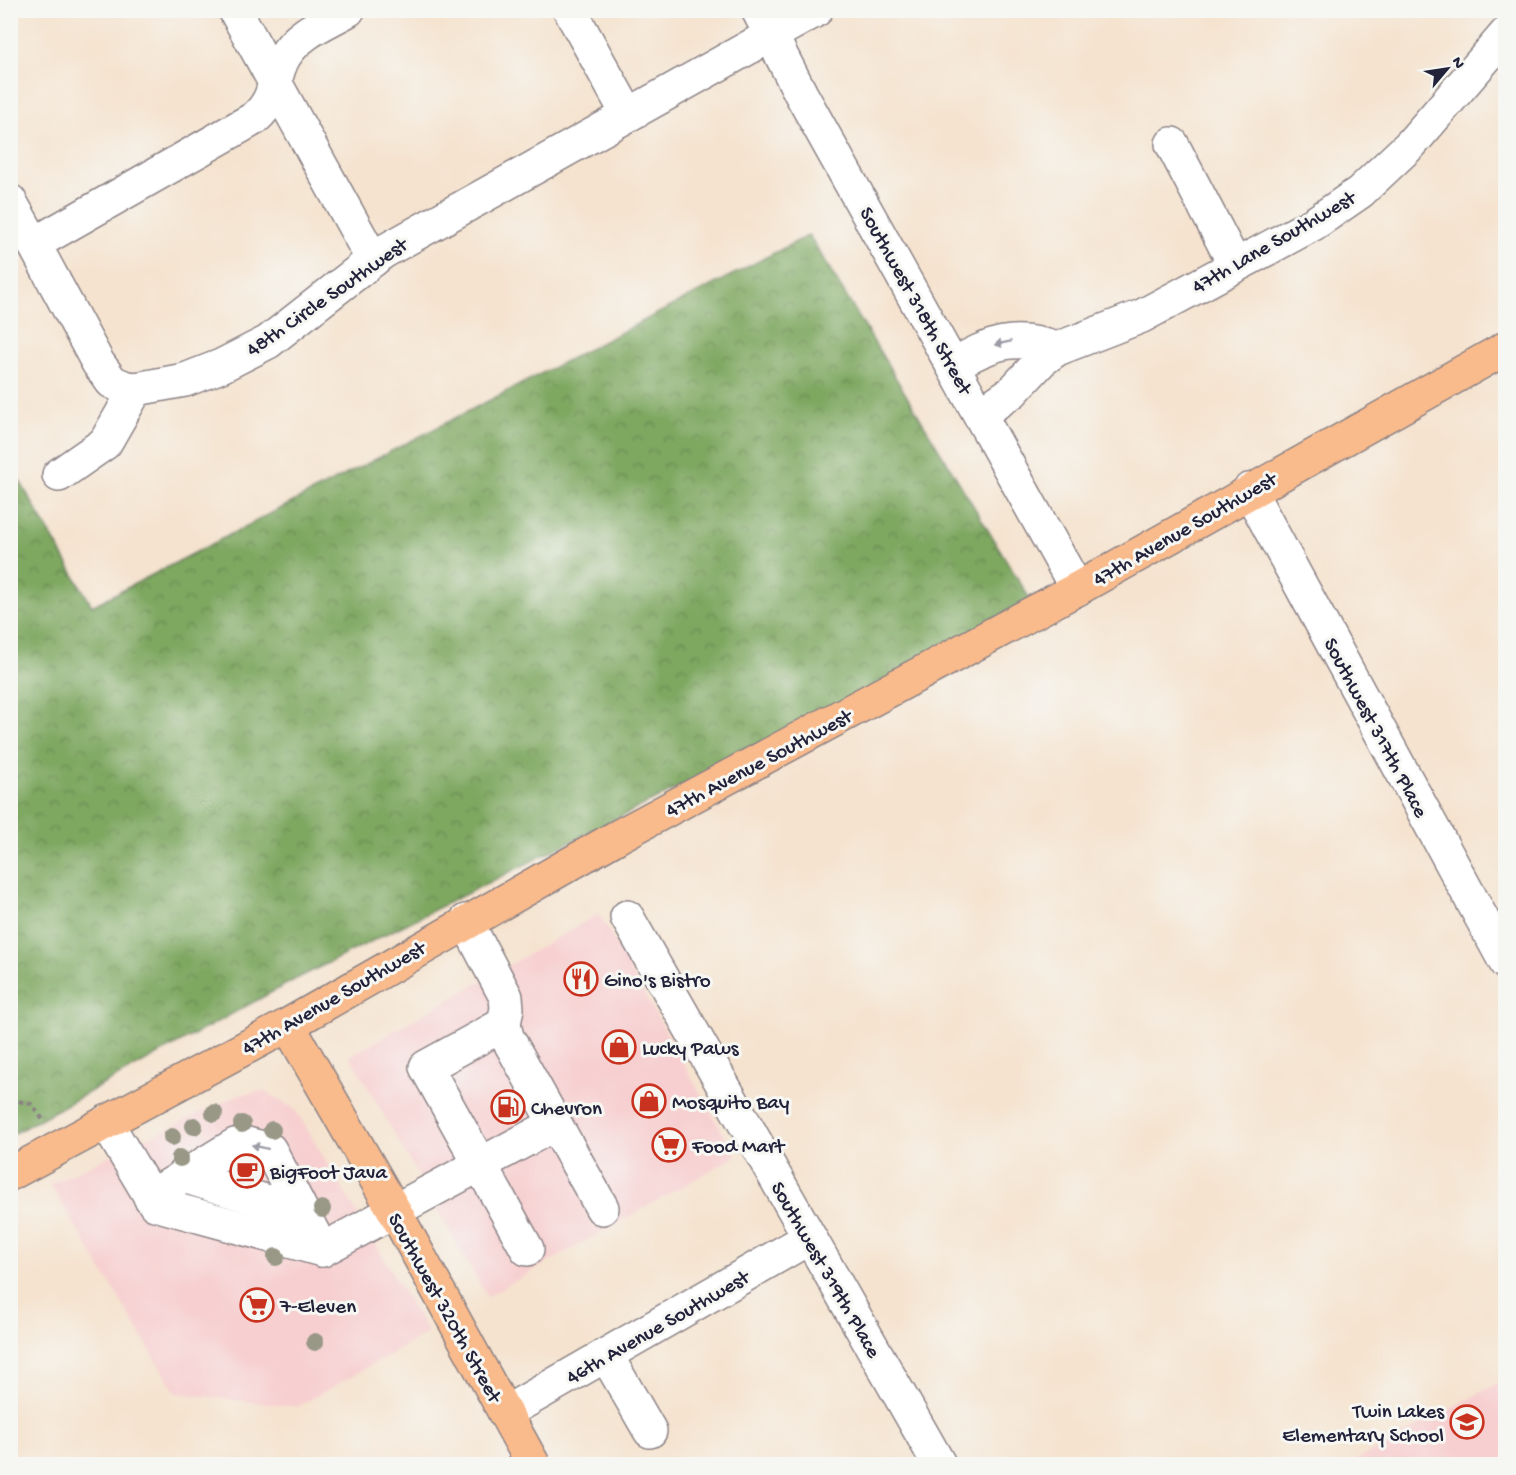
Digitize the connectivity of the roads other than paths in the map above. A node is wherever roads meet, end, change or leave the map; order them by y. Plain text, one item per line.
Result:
1 (235, 10) edge
2 (348, 10) edge
3 (570, 10) edge
4 (816, 10) edge
5 (764, 23) edge
6 (1506, 34) edge
7 (276, 84) junction
8 (627, 115) junction
9 (1172, 144) dead end
10 (10, 201) edge
11 (34, 244) junction
12 (373, 260) junction
13 (1236, 265) junction
14 (1506, 348) edge
15 (1057, 350) junction
16 (953, 365) junction
17 (136, 389) junction
18 (980, 414) junction
19 (59, 476) dead end
20 (1249, 490) junction
21 (1077, 589) junction
22 (627, 917) dead end
23 (466, 921) junction
24 (1506, 963) edge
25 (288, 1024) junction
26 (504, 1024) junction
27 (105, 1122) junction
28 (555, 1124) junction
29 (481, 1165) junction
30 (10, 1174) edge
31 (183, 1176) junction
32 (150, 1197) junction
33 (602, 1208) dead end
34 (301, 1212) junction
35 (395, 1212) junction
36 (809, 1238) junction
37 (322, 1250) junction
38 (526, 1250) dead end
39 (606, 1355) junction
40 (505, 1413) junction
41 (651, 1431) dead end
42 (533, 1464) edge
43 (939, 1464) edge

1 - 7 street
2 - 7 street
3 - 8 street
4 - 5 street, 48th Circle Southwest
5 - 8 street, 48th Circle Southwest
5 - 16 street, Southwest 318th Street
6 - 13 street, 47th Lane Southwest
7 - 11 street
7 - 12 street
8 - 12 street, 48th Circle Southwest
9 - 13 street
10 - 11 street
11 - 17 street
12 - 17 street, 48th Circle Southwest
13 - 15 street, 47th Lane Southwest
14 - 20 main road, 47th Avenue Southwest
15 -> 16 street
15 - 18 street, 47th Lane Southwest
16 - 18 street, Southwest 318th Street
17 - 19 street
18 - 21 street, Southwest 318th Street
20 - 21 main road, 47th Avenue Southwest
20 - 24 street, Southwest 317th Place
21 - 23 main road, 47th Avenue Southwest
22 - 36 street, Southwest 319th Place
23 - 25 main road, 47th Avenue Southwest
23 - 26 street
25 - 27 main road, 47th Avenue Southwest
25 - 35 main road, Southwest 320th Street
26 - 28 street
26 - 29 street
27 - 30 main road, 47th Avenue Southwest
27 - 32 street
28 - 29 street
28 - 33 street
29 - 35 street
29 - 38 street
31 - 32 street
31 - 34 street
34 -> 31 street
32 - 37 street
34 - 37 street
35 - 37 street
35 - 40 main road, Southwest 320th Street
36 - 39 street, 46th Avenue Southwest
36 - 43 street, Southwest 319th Place
39 - 40 street, 46th Avenue Southwest
39 - 41 street
40 - 42 main road, Southwest 320th Street

